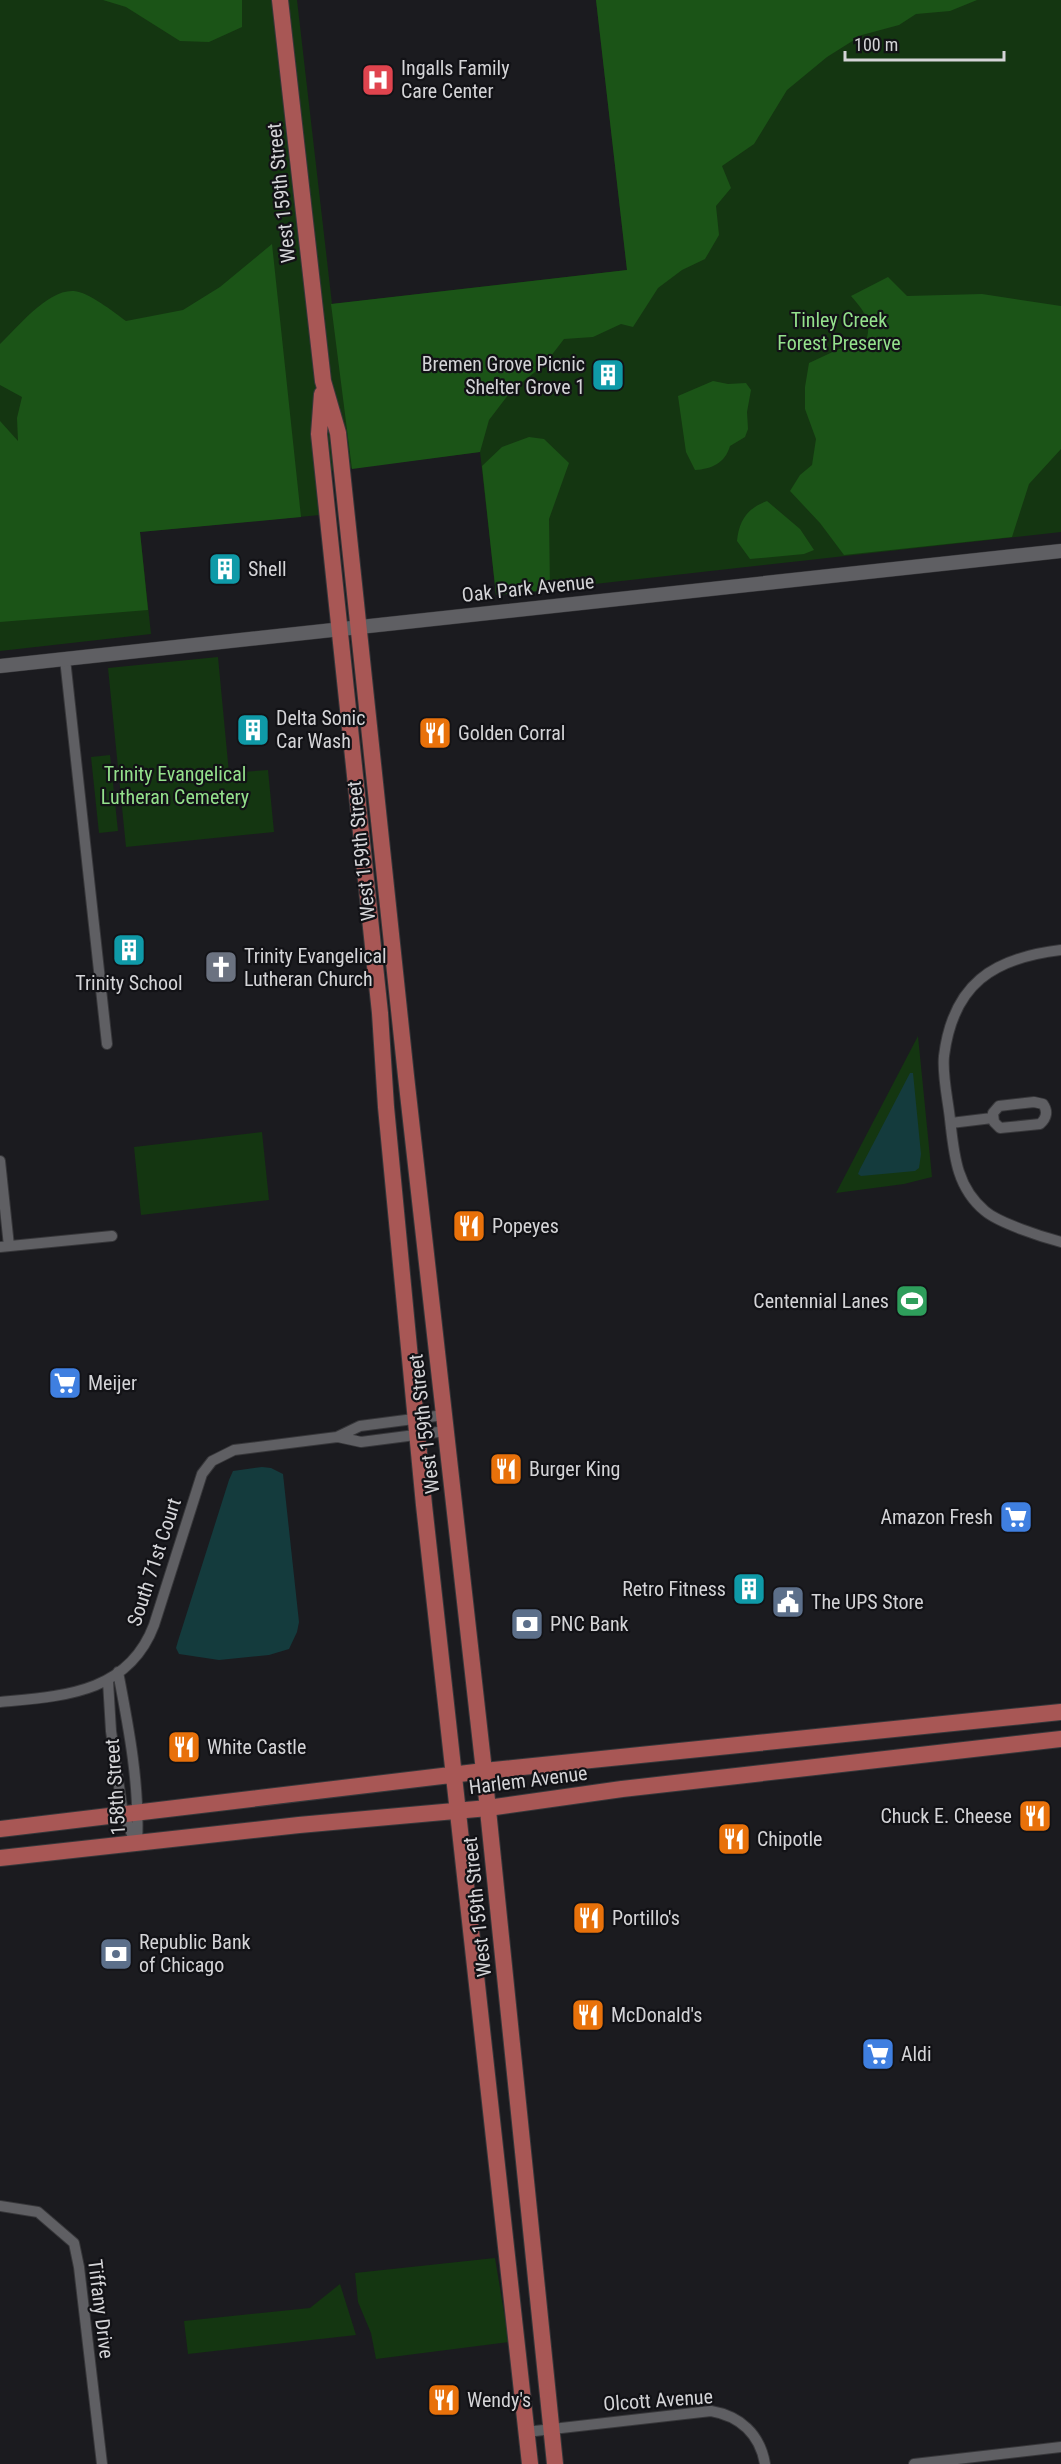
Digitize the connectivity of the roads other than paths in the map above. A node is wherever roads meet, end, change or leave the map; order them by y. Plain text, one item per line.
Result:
1 (280, 0) edge
2 (323, 381) junction
3 (1061, 551) edge
4 (358, 626) junction
5 (339, 628) junction
6 (65, 659) junction
7 (0, 666) edge
8 (1061, 950) edge
9 (107, 1044) dead end
10 (992, 1118) junction
11 (951, 1123) junction
12 (0, 1161) edge
13 (112, 1236) dead end
14 (1061, 1242) edge
15 (5, 1247) edge
16 (445, 1423) junction
17 (416, 1426) junction
18 (337, 1437) junction
19 (118, 1672) junction
20 (108, 1681) junction
21 (0, 1702) edge
22 (1061, 1712) edge
23 (1061, 1739) edge
24 (484, 1771) junction
25 (454, 1774) junction
26 (488, 1808) junction
27 (457, 1810) junction
28 (131, 1813) junction
29 (0, 1829) edge
30 (137, 1844) junction
31 (0, 1858) edge
32 (0, 2206) edge
33 (551, 2428) junction
34 (526, 2432) junction
35 (1061, 2447) edge
36 (102, 2464) edge
37 (530, 2464) edge
38 (555, 2464) edge
39 (765, 2464) edge
40 (915, 2464) edge

1 - 2 main road, West 159th Street
2 - 4 main road, West 159th Street
2 - 5 main road, West 159th Street
3 - 4 street, Oak Park Avenue
4 - 5 street, Oak Park Avenue
4 - 16 main road, West 159th Street
5 - 6 street, Oak Park Avenue
5 - 17 main road, West 159th Street
6 - 7 street, Oak Park Avenue
6 - 9 street
8 - 11 street
10 - 10 street
10 - 11 street
11 - 14 street
12 - 15 street
13 - 15 street
16 - 17 street, South 71st Court
16 - 17 street, South 71st Court
16 - 24 main road, West 159th Street
17 - 18 street, South 71st Court
17 - 18 street, South 71st Court
17 - 25 main road, West 159th Street
18 - 19 street, South 71st Court
19 - 20 street, South 71st Court
19 - 28 street, 158th Street
20 - 21 street, South 71st Court
20 - 28 street, 158th Street
22 - 24 main road, Harlem Avenue
23 - 26 main road, Harlem Avenue
24 - 25 main road, Harlem Avenue
24 - 26 main road, West 159th Street
25 - 27 main road, West 159th Street
25 - 28 main road, Harlem Avenue
26 - 27 main road, Harlem Avenue
26 - 33 main road, West 159th Street
27 - 30 main road, Harlem Avenue
27 - 34 main road, West 159th Street
28 - 29 main road, Harlem Avenue
28 - 30 street, 158th Street
30 - 31 main road, Harlem Avenue
32 - 36 street, Tiffany Drive
33 - 34 street, Olcott Avenue
33 - 38 main road, West 159th Street
33 - 39 street, Olcott Avenue
34 - 37 main road, West 159th Street
35 - 40 street

